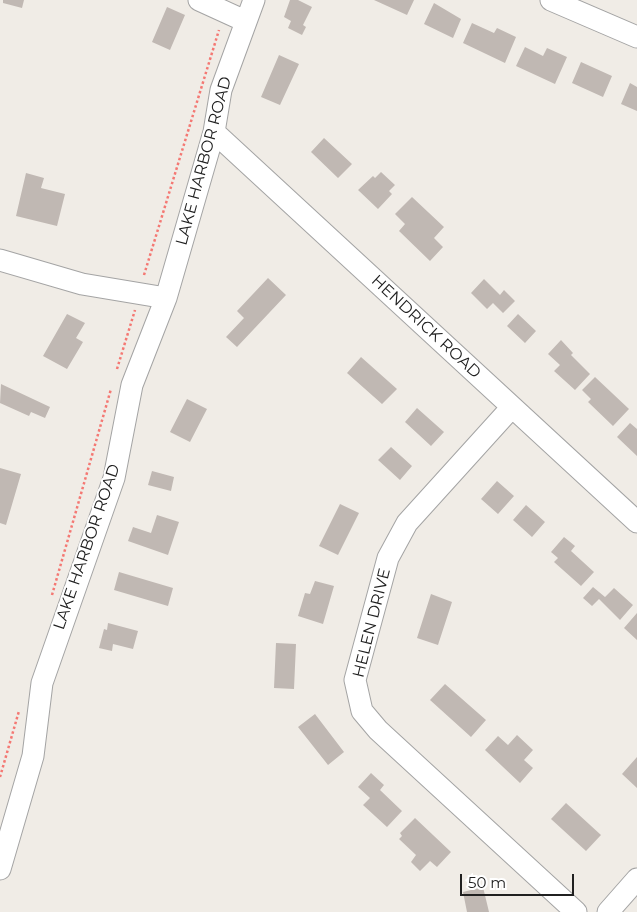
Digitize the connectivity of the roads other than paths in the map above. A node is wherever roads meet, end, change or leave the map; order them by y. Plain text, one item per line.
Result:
1 (199, 0) edge
2 (254, 0) edge
3 (551, 0) edge
4 (244, 21) junction
5 (637, 37) edge
6 (214, 132) junction
7 (0, 260) edge
8 (166, 298) junction
9 (512, 407) junction
10 (637, 522) edge
11 (0, 869) edge
12 (637, 879) edge
13 (576, 912) edge
14 (608, 912) edge

1 - 4 street
2 - 4 street, LAKE HARBOR ROAD
3 - 5 street
4 - 6 street, LAKE HARBOR ROAD
6 - 8 street, LAKE HARBOR ROAD
6 - 9 street, HENDRICK ROAD
7 - 8 street
8 - 11 street, LAKE HARBOR ROAD
9 - 10 street, HENDRICK ROAD
9 - 13 street, HELEN DRIVE
12 - 14 street

